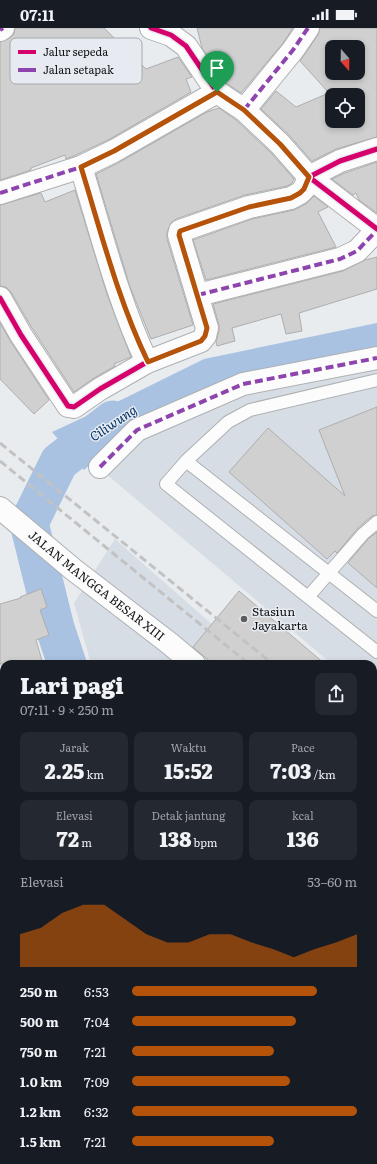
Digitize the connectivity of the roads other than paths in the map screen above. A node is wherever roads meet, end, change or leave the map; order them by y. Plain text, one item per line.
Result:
1 (3, 28) edge
2 (151, 28) edge
3 (308, 28) edge
4 (0, 30) edge
5 (217, 92) junction
6 (244, 110) junction
7 (377, 149) edge
8 (81, 167) junction
9 (309, 177) junction
10 (0, 193) edge
11 (377, 229) edge
12 (198, 295) junction
13 (0, 298) edge
14 (377, 358) edge
15 (148, 362) junction
16 (377, 380) edge
17 (186, 461) junction
18 (100, 467) dead end
19 (0, 508) edge
20 (377, 522) edge
21 (329, 573) junction
22 (308, 597) junction
23 (377, 611) edge
24 (377, 652) edge
25 (189, 660) edge

1 - 4 street
2 - 5 street
3 - 6 street
5 - 6 street
5 - 8 street
6 - 9 street
7 - 9 street
8 - 10 street
8 - 15 street
9 - 11 street
9 - 12 street
11 - 12 street
12 - 15 street
13 - 15 street
14 - 18 street
16 - 17 lane
17 - 21 lane
17 - 22 lane
19 - 25 street, JALAN MANGGA BESAR XIII
20 - 21 lane
21 - 22 lane
21 - 23 lane
22 - 24 lane

